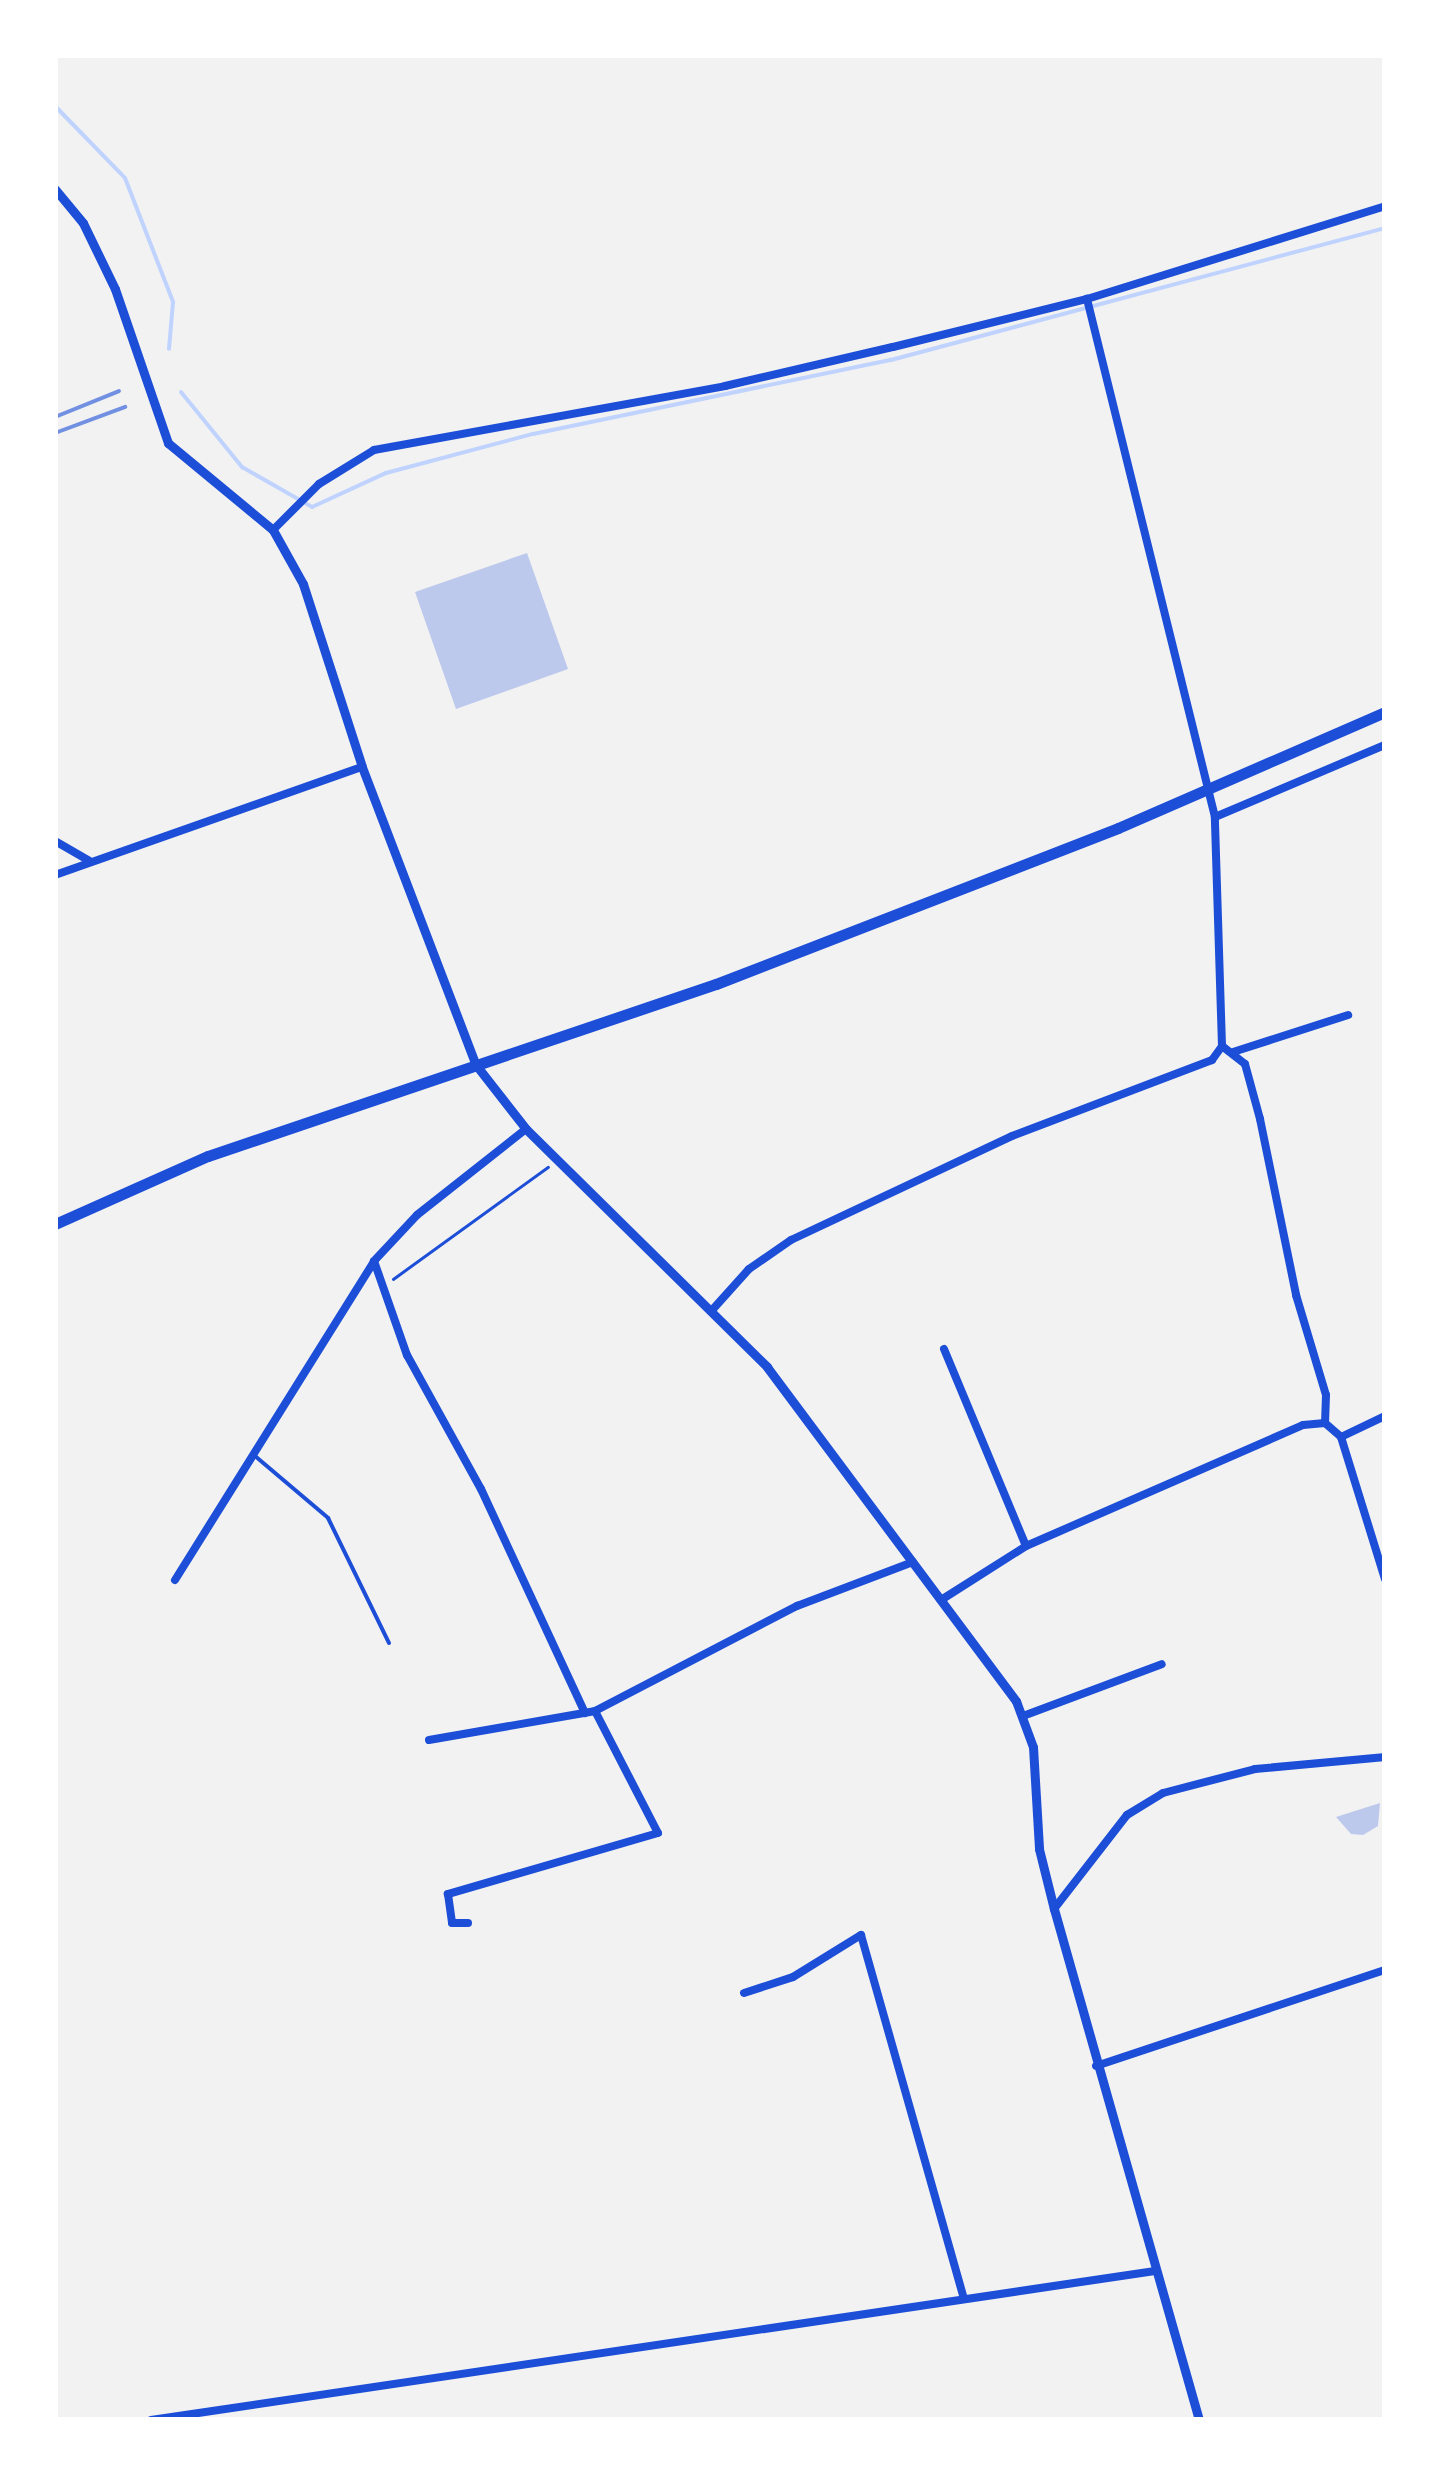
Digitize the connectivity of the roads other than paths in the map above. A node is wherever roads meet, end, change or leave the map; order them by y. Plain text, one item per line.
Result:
1 (55, 189) edge
2 (1385, 206) edge
3 (1088, 306) junction
4 (273, 530) junction
5 (1385, 712) edge
6 (1385, 744) edge
7 (362, 768) junction
8 (1209, 790) junction
9 (1215, 817) junction
10 (55, 841) edge
11 (90, 862) junction
12 (55, 874) edge
13 (1348, 1015) dead end
14 (1222, 1046) junction
15 (1233, 1052) junction
16 (476, 1066) junction
17 (526, 1129) junction
18 (55, 1224) edge
19 (374, 1262) junction
20 (714, 1308) junction
21 (944, 1349) dead end
22 (1385, 1416) edge
23 (1325, 1424) junction
24 (1341, 1437) junction
25 (252, 1454) junction
26 (1026, 1546) junction
27 (913, 1562) junction
28 (1385, 1578) edge
29 (174, 1580) dead end
30 (941, 1600) junction
31 (389, 1644) dead end
32 (1162, 1664) dead end
33 (590, 1712) junction
34 (1023, 1716) junction
35 (430, 1740) dead end
36 (1385, 1757) edge
37 (1054, 1909) junction
38 (468, 1923) dead end
39 (1385, 1970) edge
40 (744, 1993) dead end
41 (1096, 2066) junction
42 (1155, 2271) junction
43 (964, 2298) junction
44 (1196, 2419) edge
45 (151, 2420) edge

1 - 4 street
2 - 3 street
3 - 4 street
3 - 8 street
4 - 7 street
5 - 8 main road
6 - 9 street
7 - 11 street
7 - 16 street
8 - 9 street
8 - 16 main road
9 - 14 street
10 - 11 street
11 - 12 street
13 - 15 street
14 - 15 street
14 - 20 street
15 - 23 street
16 - 17 street
16 - 18 main road
17 - 19 street
17 - 20 street
19 - 25 street
19 - 33 street
20 - 27 street
21 - 26 street
22 - 24 street
23 - 24 street
23 - 26 street
24 - 28 street
25 - 29 street
25 - 31 lane
26 - 30 street
27 - 30 street
27 - 33 street
30 - 34 street
32 - 34 street
33 - 35 street
33 - 38 street
34 - 37 street
36 - 37 street
37 - 41 street
39 - 41 street
40 - 43 street
41 - 42 street
42 - 43 street
42 - 44 street
43 - 45 street

